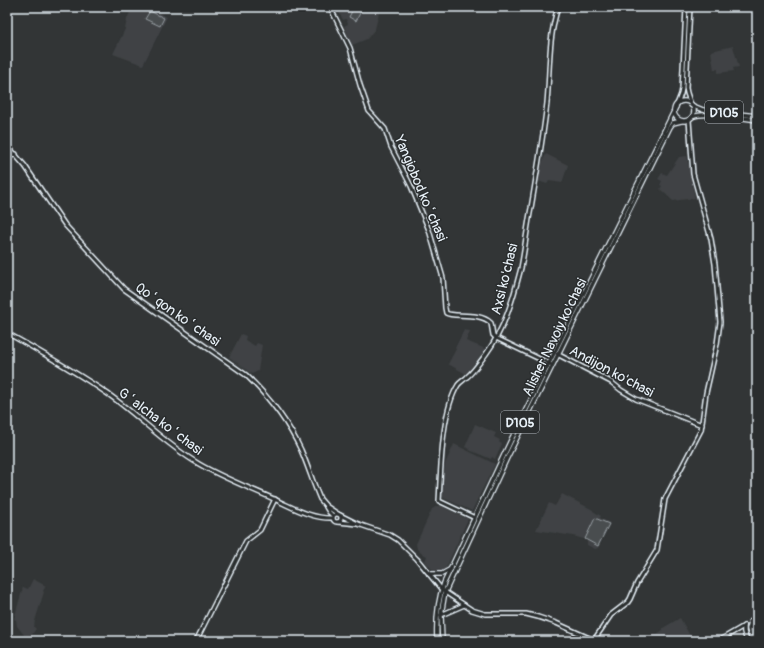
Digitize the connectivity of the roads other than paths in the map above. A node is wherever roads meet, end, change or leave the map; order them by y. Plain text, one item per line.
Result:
1 (330, 7) edge
2 (558, 7) edge
3 (686, 7) edge
4 (690, 7) edge
5 (691, 105) junction
6 (676, 107) junction
7 (757, 116) edge
8 (690, 119) junction
9 (757, 120) edge
10 (681, 121) junction
11 (7, 145) edge
12 (16, 154) junction
13 (7, 162) edge
14 (7, 333) edge
15 (496, 338) junction
16 (557, 354) junction
17 (550, 364) junction
18 (702, 425) junction
19 (275, 499) junction
20 (326, 506) junction
21 (329, 512) junction
22 (339, 515) junction
23 (333, 517) junction
24 (475, 518) junction
25 (324, 519) junction
26 (338, 522) junction
27 (358, 524) junction
28 (452, 568) junction
29 (429, 574) junction
30 (443, 591) junction
31 (464, 605) junction
32 (441, 615) junction
33 (757, 618) edge
34 (751, 622) junction
35 (744, 626) junction
36 (749, 629) junction
37 (595, 640) edge
38 (196, 641) edge
39 (437, 641) edge
40 (442, 641) edge
41 (718, 641) edge
42 (747, 641) edge
43 (752, 641) edge

1 - 15 street, Yangiobod koʻchasi
2 - 15 street, Axsi ko'chasi
3 - 6 street
4 - 5 street
5 - 6 main road, D105
5 - 7 main road, D105
5 - 8 main road, D105
6 - 10 main road
6 - 17 main road, Alisher Navoiy ko'chasi / D105
8 - 9 main road, D105
8 - 10 main road, D105
8 - 18 street
10 - 16 main road, Alisher Navoiy ko'chasi / D105
11 - 12 street, Qoʻqon koʻchasi
12 - 13 street
12 - 20 street, Qoʻqon koʻchasi
14 - 19 street, Gʻalcha koʻchasi
15 - 17 street
15 - 24 street, Axsi ko'chasi
16 - 17 main road, Alisher Navoiy ko'chasi / D105
16 - 18 street, Andijon ko'chasi
17 - 24 main road, Alisher Navoiy ko'chasi / D105
17 - 30 main road, Alisher Navoiy ko'chasi / D105
18 - 37 street
19 - 25 street, Gʻalcha koʻchasi
19 - 38 street
20 - 21 street, Qoʻqon koʻchasi
20 - 22 street, Qoʻqon koʻchasi
21 - 23 street, Qoʻqon koʻchasi
21 - 25 street
22 - 23 street, Gʻalcha koʻchasi
22 - 26 street
22 - 27 street, Qoʻqon koʻchasi
23 - 25 street, Gʻalcha koʻchasi
23 - 26 street, Qoʻqon koʻchasi
24 - 28 main road, Alisher Navoiy ko'chasi / D105
26 - 27 street, Qoʻqon koʻchasi
27 - 29 street, Qoʻqon koʻchasi
28 - 29 main road
28 - 30 main road, Alisher Navoiy ko'chasi / D105
29 - 30 street, Qoʻqon koʻchasi
30 - 31 street, Qoʻqon koʻchasi
30 - 32 main road, Alisher Navoiy ko'chasi / D105
30 - 39 main road, D105
31 - 32 main road
31 - 37 street, Qoʻqon koʻchasi
32 - 40 main road, Alisher Navoiy ko'chasi / D105
33 - 34 main road
34 - 35 main road
34 - 36 main road
35 - 36 main road
35 - 41 street
35 - 42 main road
36 - 43 main road

